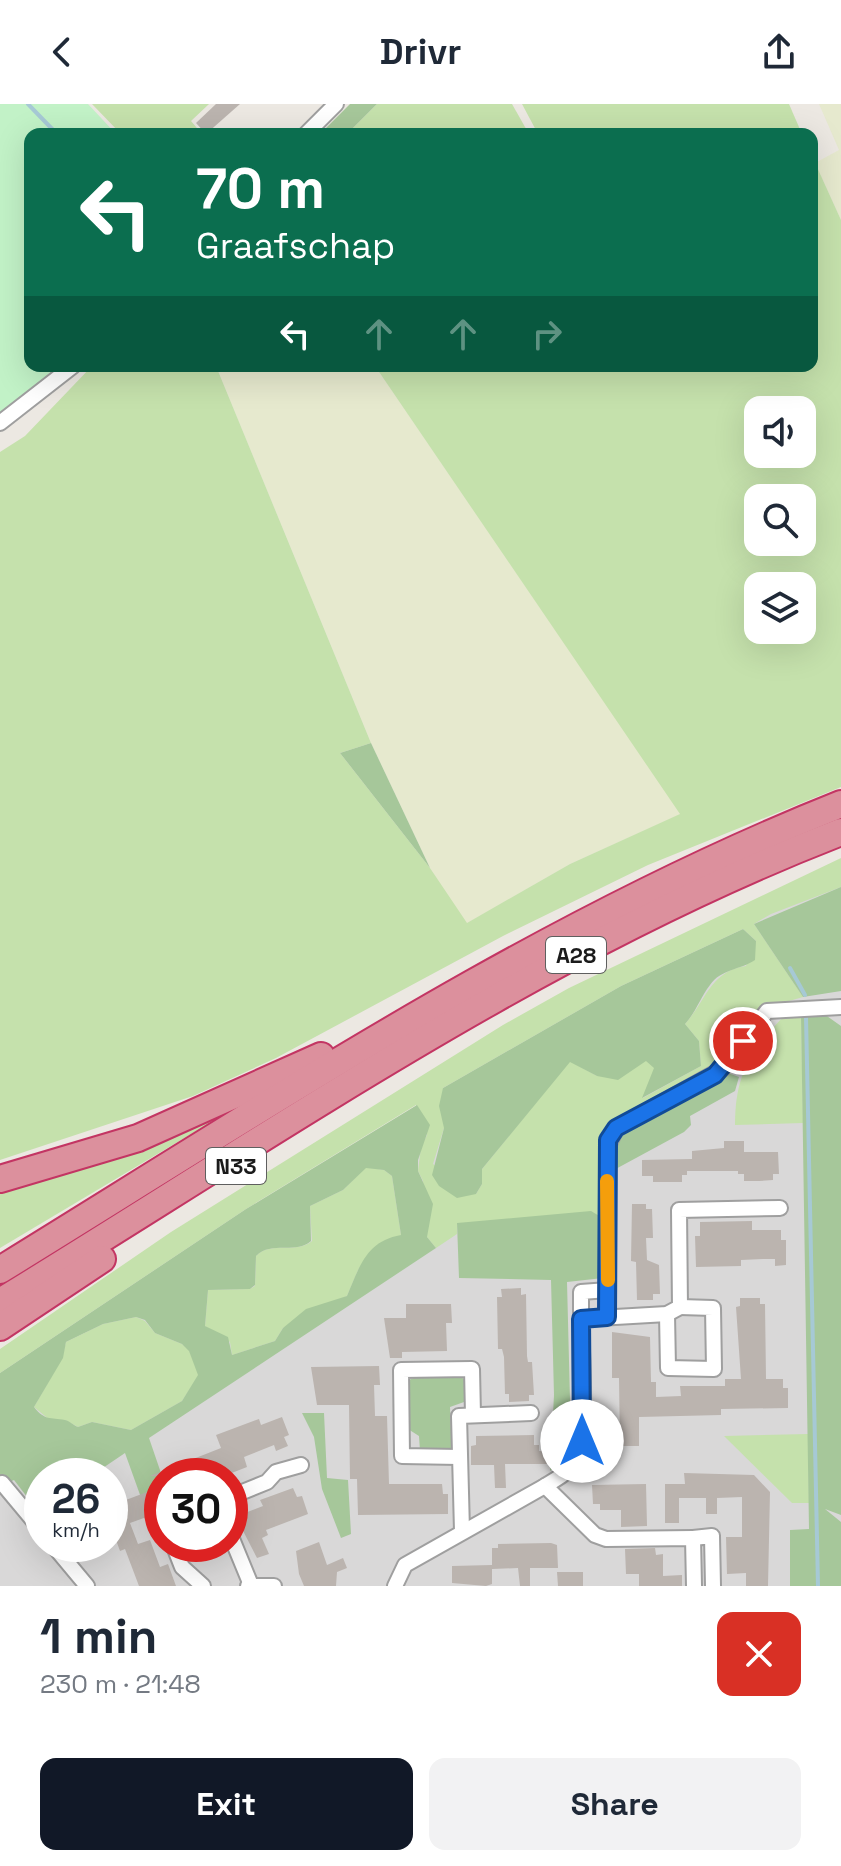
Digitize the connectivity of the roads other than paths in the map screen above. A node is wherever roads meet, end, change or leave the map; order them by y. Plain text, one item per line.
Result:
1 (336, 104) edge
2 (312, 128) edge
3 (65, 372) edge
4 (0, 423) edge
5 (841, 804) edge
6 (841, 832) edge
7 (841, 1007) edge
8 (379, 1037) junction
9 (324, 1103) junction
10 (0, 1179) edge
11 (780, 1208) dead end
12 (0, 1270) edge
13 (608, 1290) junction
14 (0, 1302) edge
15 (673, 1311) junction
16 (607, 1317) junction
17 (581, 1319) junction
18 (0, 1327) edge
19 (531, 1413) dead end
20 (473, 1415) junction
21 (459, 1457) junction
22 (301, 1465) dead end
23 (2, 1483) dead end
24 (545, 1486) junction
25 (248, 1490) edge
26 (24, 1509) edge
27 (462, 1531) junction
28 (693, 1538) junction
29 (67, 1562) edge
30 (180, 1562) edge
31 (241, 1562) edge
32 (250, 1585) edge
33 (87, 1586) edge
34 (203, 1586) edge
35 (274, 1586) edge
36 (395, 1586) edge
37 (694, 1586) edge
38 (713, 1586) edge

1 - 2 street
3 - 4 street
5 - 8 highway, A28
6 - 9 highway, A28
7 - 13 street
8 - 10 highway, N33
8 - 12 highway, A28
9 - 14 highway, A28
9 - 18 highway, N33
11 - 15 street
13 - 16 street
13 - 17 street
15 - 15 street
15 - 16 street
16 - 17 street
17 - 24 street
19 - 20 street
20 - 21 street
20 - 21 street
21 - 27 street
22 - 25 street
23 - 26 street
24 - 27 street
24 - 28 street
27 - 36 street
28 - 37 street
28 - 38 street
29 - 33 street
30 - 34 street
31 - 32 street
32 - 35 street

